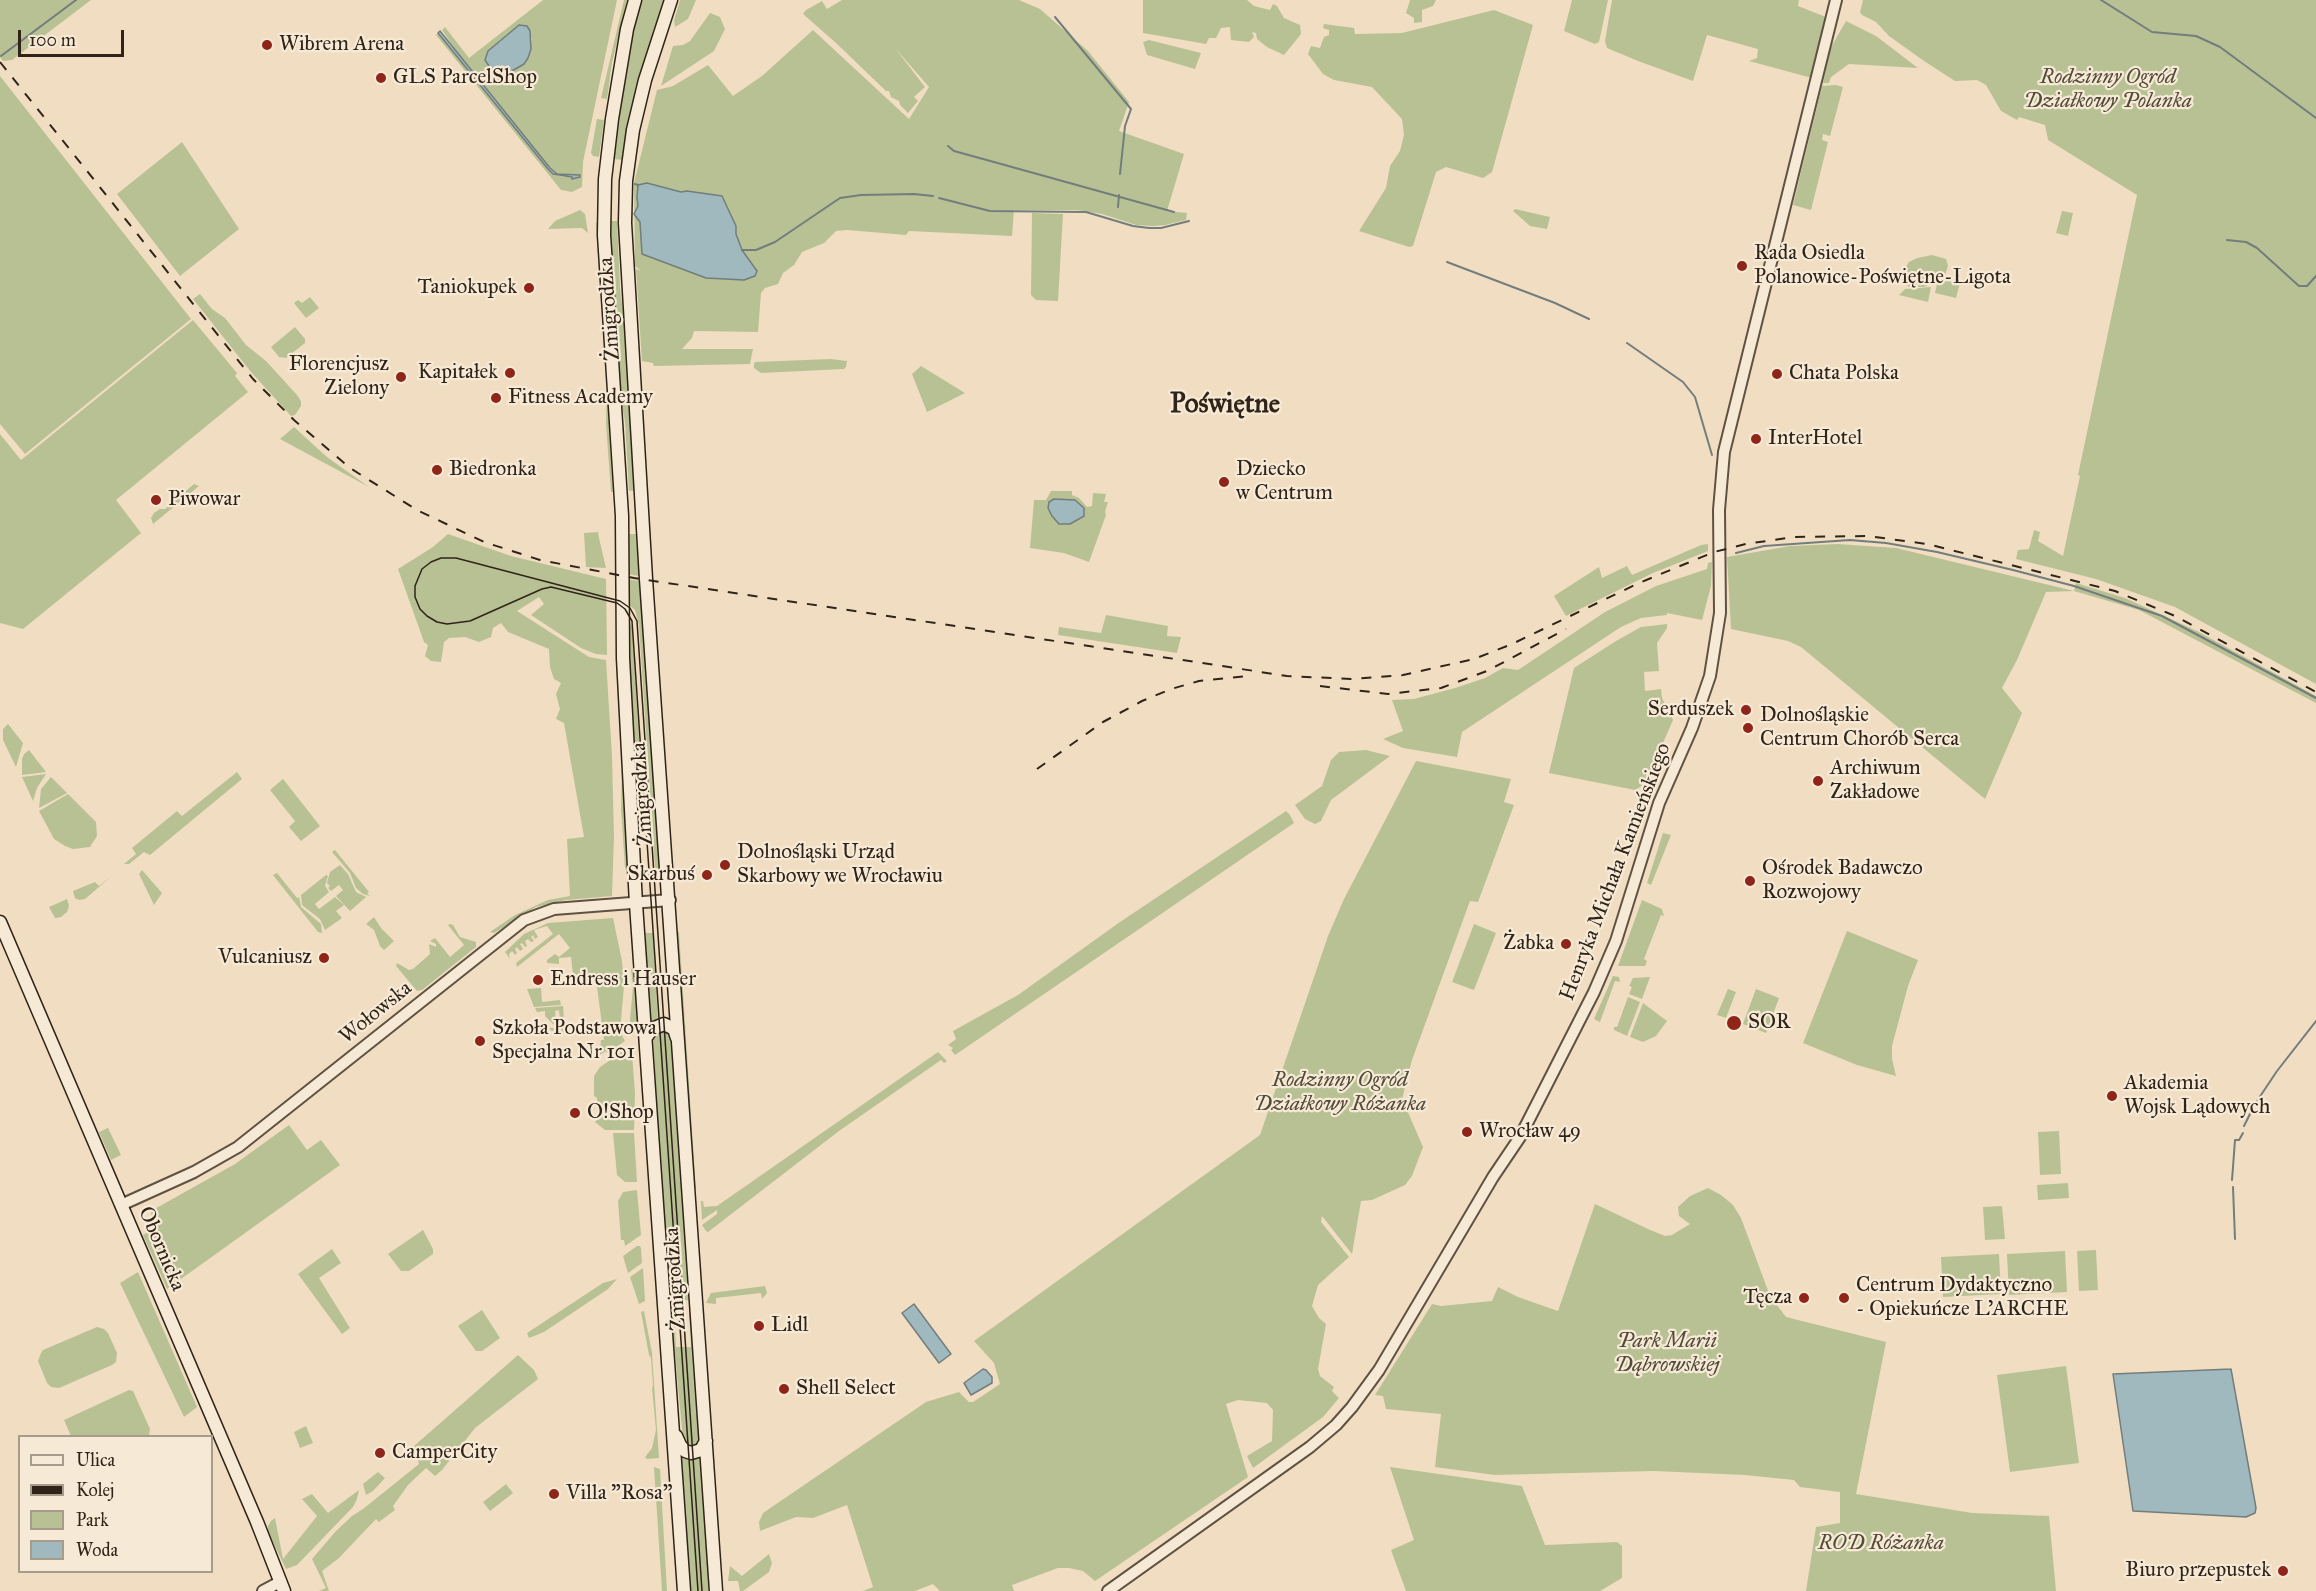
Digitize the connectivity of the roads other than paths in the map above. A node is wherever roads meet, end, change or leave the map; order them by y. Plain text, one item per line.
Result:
1 (635, 0) edge
2 (671, 0) edge
3 (1836, 0) edge
4 (670, 900) junction
5 (636, 904) junction
6 (0, 922) edge
7 (647, 1036) junction
8 (678, 1042) junction
9 (121, 1205) junction
10 (675, 1432) junction
11 (706, 1441) junction
12 (282, 1586) edge
13 (263, 1591) edge
14 (684, 1591) edge
15 (716, 1591) edge
16 (1108, 1591) edge

1 - 5 main road, Żmigrodzka
2 - 4 main road, Żmigrodzka
3 - 16 street, Henryka Michała Kamieńskiego
4 - 5 street, Wołowska
4 - 8 main road, Żmigrodzka
5 - 7 main road, Żmigrodzka
5 - 9 street, Wołowska
6 - 9 main road, Obornicka
7 - 8 main road
7 - 10 main road, Żmigrodzka
8 - 11 main road, Żmigrodzka
9 - 12 main road, Obornicka
10 - 11 main road
10 - 14 main road, Żmigrodzka
11 - 15 main road, Żmigrodzka
12 - 13 street

